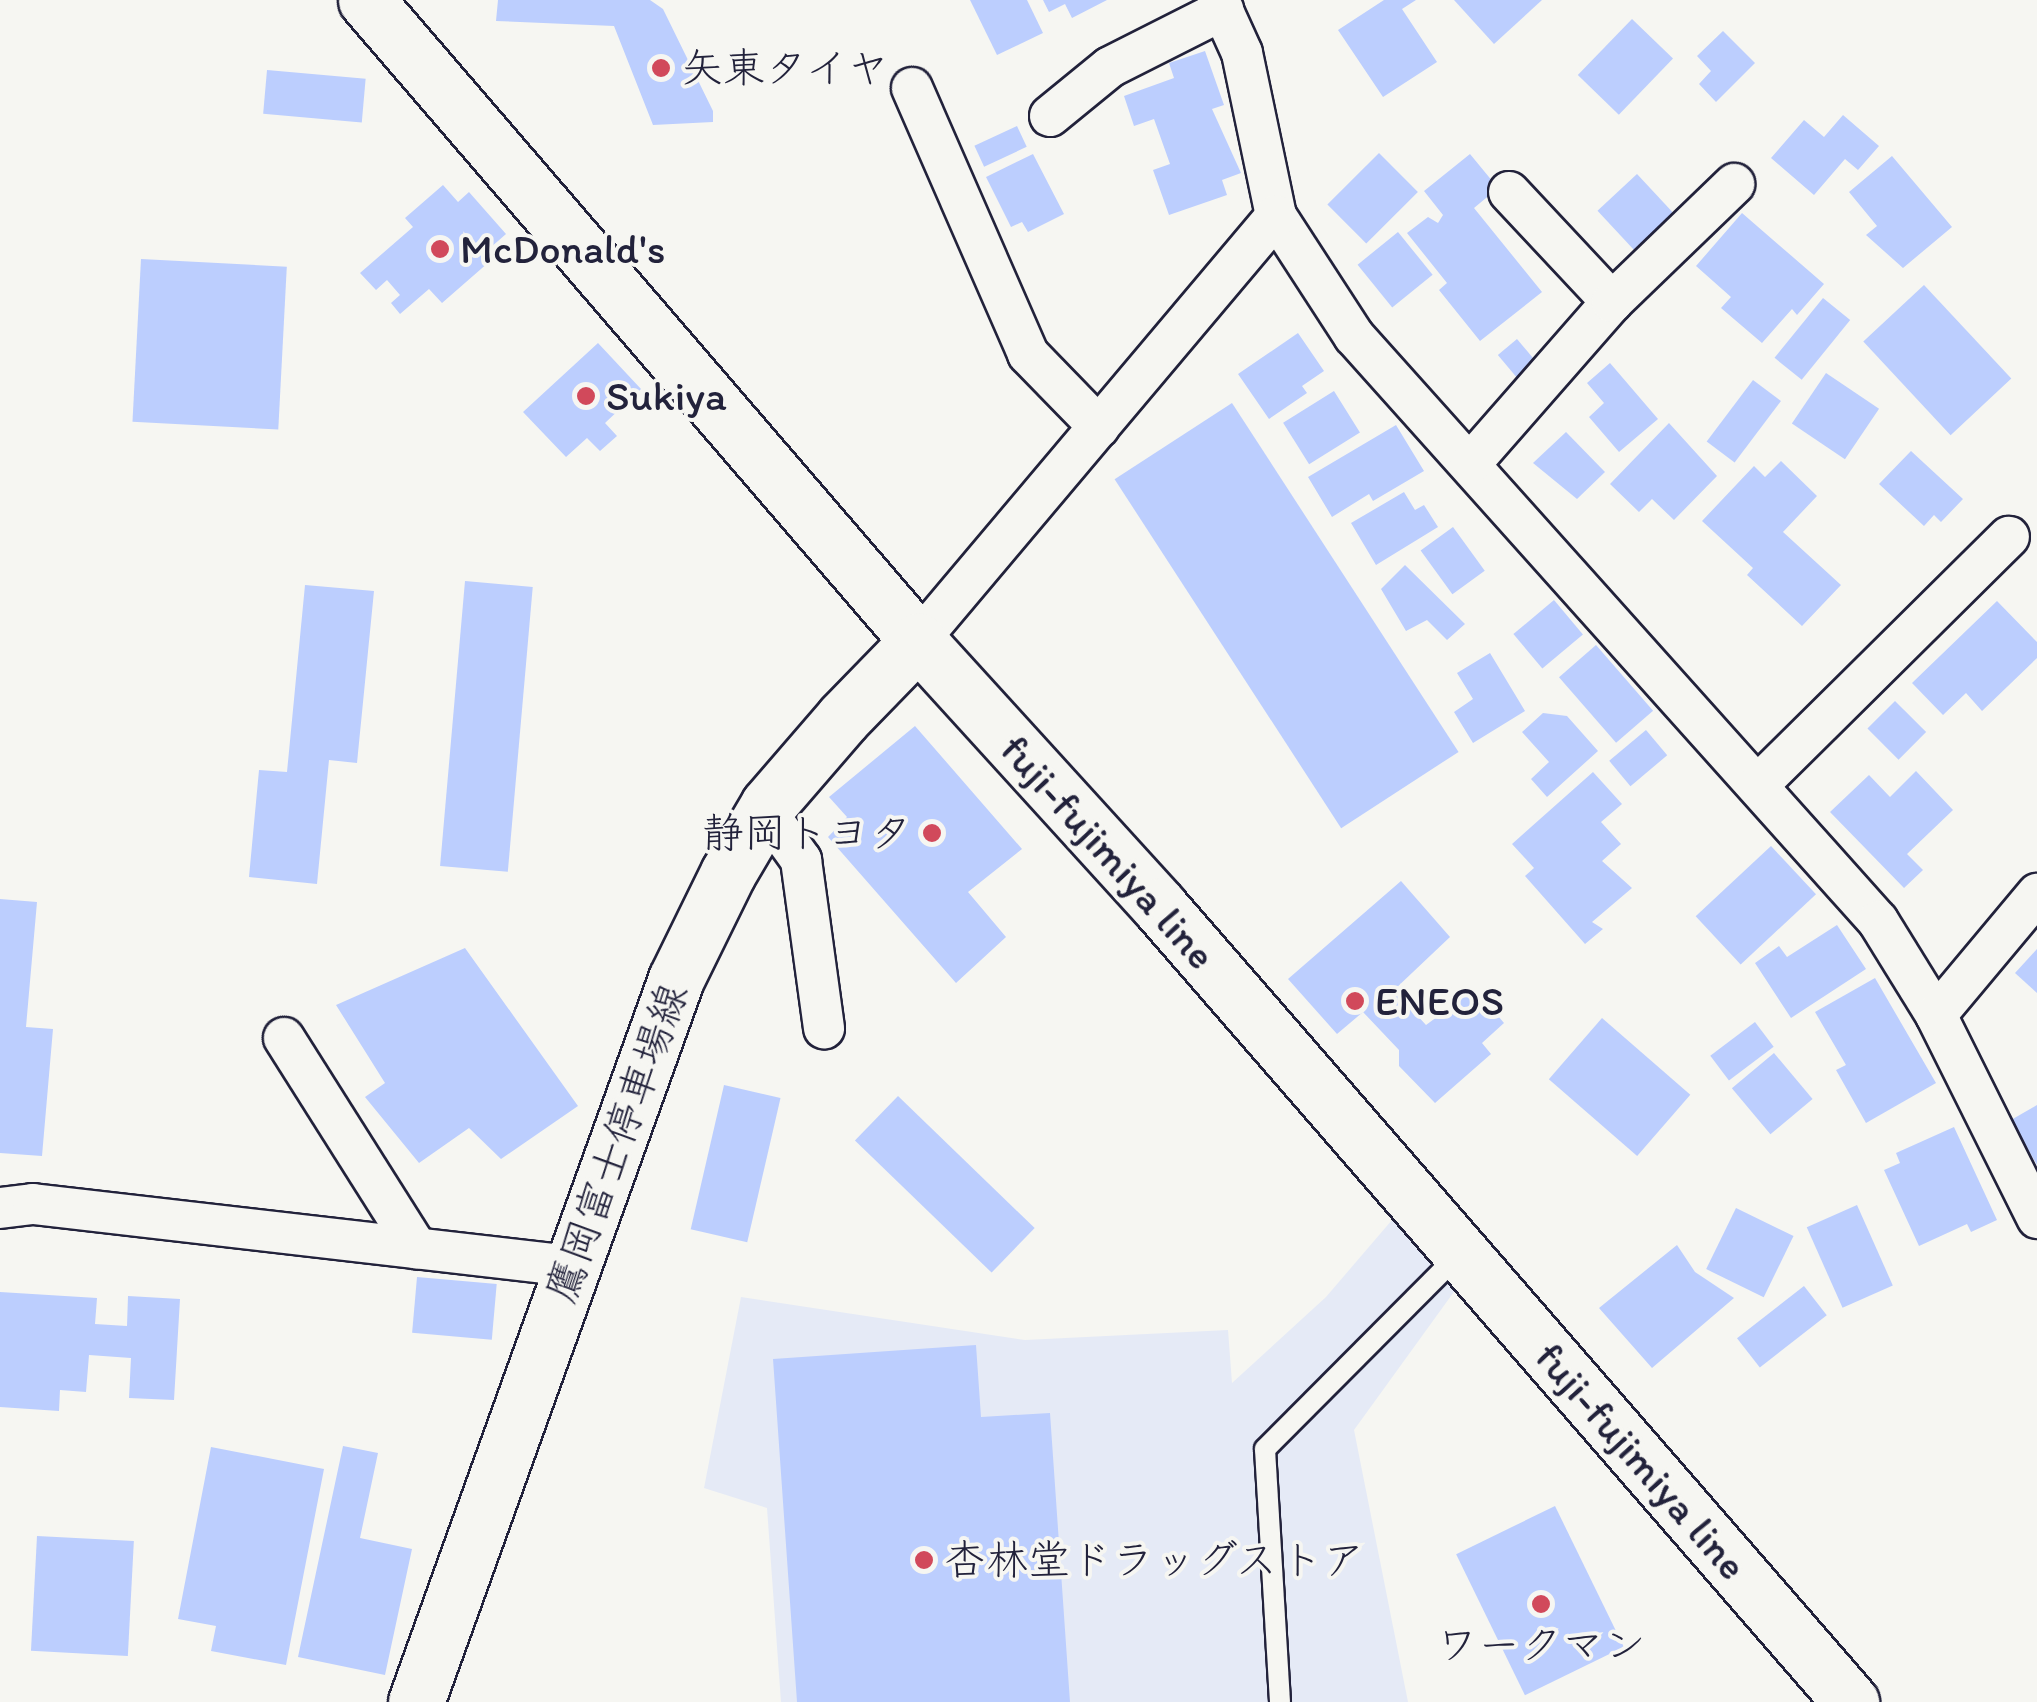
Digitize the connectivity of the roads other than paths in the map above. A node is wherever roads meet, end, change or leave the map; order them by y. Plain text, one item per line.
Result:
1 (366, 0) edge
2 (1221, 5) edge
3 (912, 88) dead end
4 (1050, 116) dead end
5 (1734, 184) dead end
6 (1509, 192) dead end
7 (1276, 216) junction
8 (1612, 302) junction
9 (1099, 427) junction
10 (1470, 464) junction
11 (2009, 538) dead end
12 (918, 641) junction
13 (1758, 784) junction
14 (765, 810) junction
15 (2037, 894) edge
16 (1936, 1014) junction
17 (824, 1028) dead end
18 (284, 1038) dead end
19 (0, 1208) edge
20 (2037, 1218) edge
21 (417, 1248) junction
22 (1460, 1252) junction
23 (570, 1266) junction
24 (416, 1702) edge
25 (1280, 1702) edge
26 (1851, 1702) edge

1 - 12 main road, fuji-fujimiya line
2 - 4 street
2 - 7 street
3 - 9 street
5 - 8 street
6 - 8 street
7 - 9 street
7 - 10 street
8 - 10 street
9 - 12 street
10 - 13 street
11 - 13 street
12 - 14 main road, 鷹岡富士停車場線
12 - 22 main road, fuji-fujimiya line
13 - 16 street
14 - 17 street
14 - 23 main road, 鷹岡富士停車場線
15 - 16 street
16 - 20 street
18 - 21 street
19 - 21 street
21 - 23 street
22 - 25 lane
22 - 26 main road, fuji-fujimiya line
23 - 24 main road, 鷹岡富士停車場線

